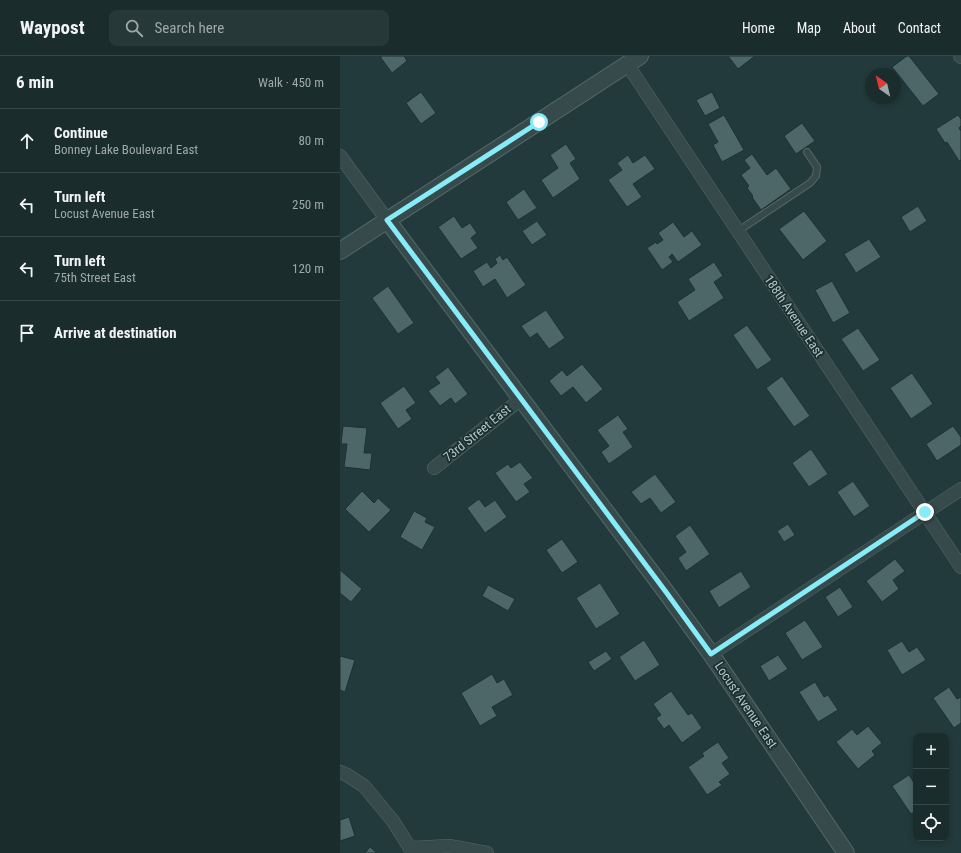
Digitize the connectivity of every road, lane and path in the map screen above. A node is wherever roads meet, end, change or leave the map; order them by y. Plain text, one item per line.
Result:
1 (633, 60) edge
2 (807, 152) dead end
3 (340, 156) edge
4 (387, 220) junction
5 (738, 231) junction
6 (340, 251) edge
7 (521, 399) junction
8 (434, 468) dead end
9 (961, 489) edge
10 (925, 512) junction
11 (961, 567) edge
12 (711, 654) junction
13 (340, 772) edge
14 (412, 851) edge
15 (487, 853) edge
16 (846, 853) edge

1 - 4 street
1 - 5 street, 188th Avenue East
2 - 5 lane
3 - 4 street, Locust Avenue East
4 - 6 street
4 - 7 street, Locust Avenue East
5 - 10 street, 188th Avenue East
7 - 8 street, 73rd Street East
7 - 12 street, Locust Avenue East
9 - 10 street
10 - 11 street, 188th Avenue East
10 - 12 street
12 - 16 street, Locust Avenue East
13 - 14 street
14 - 15 street

